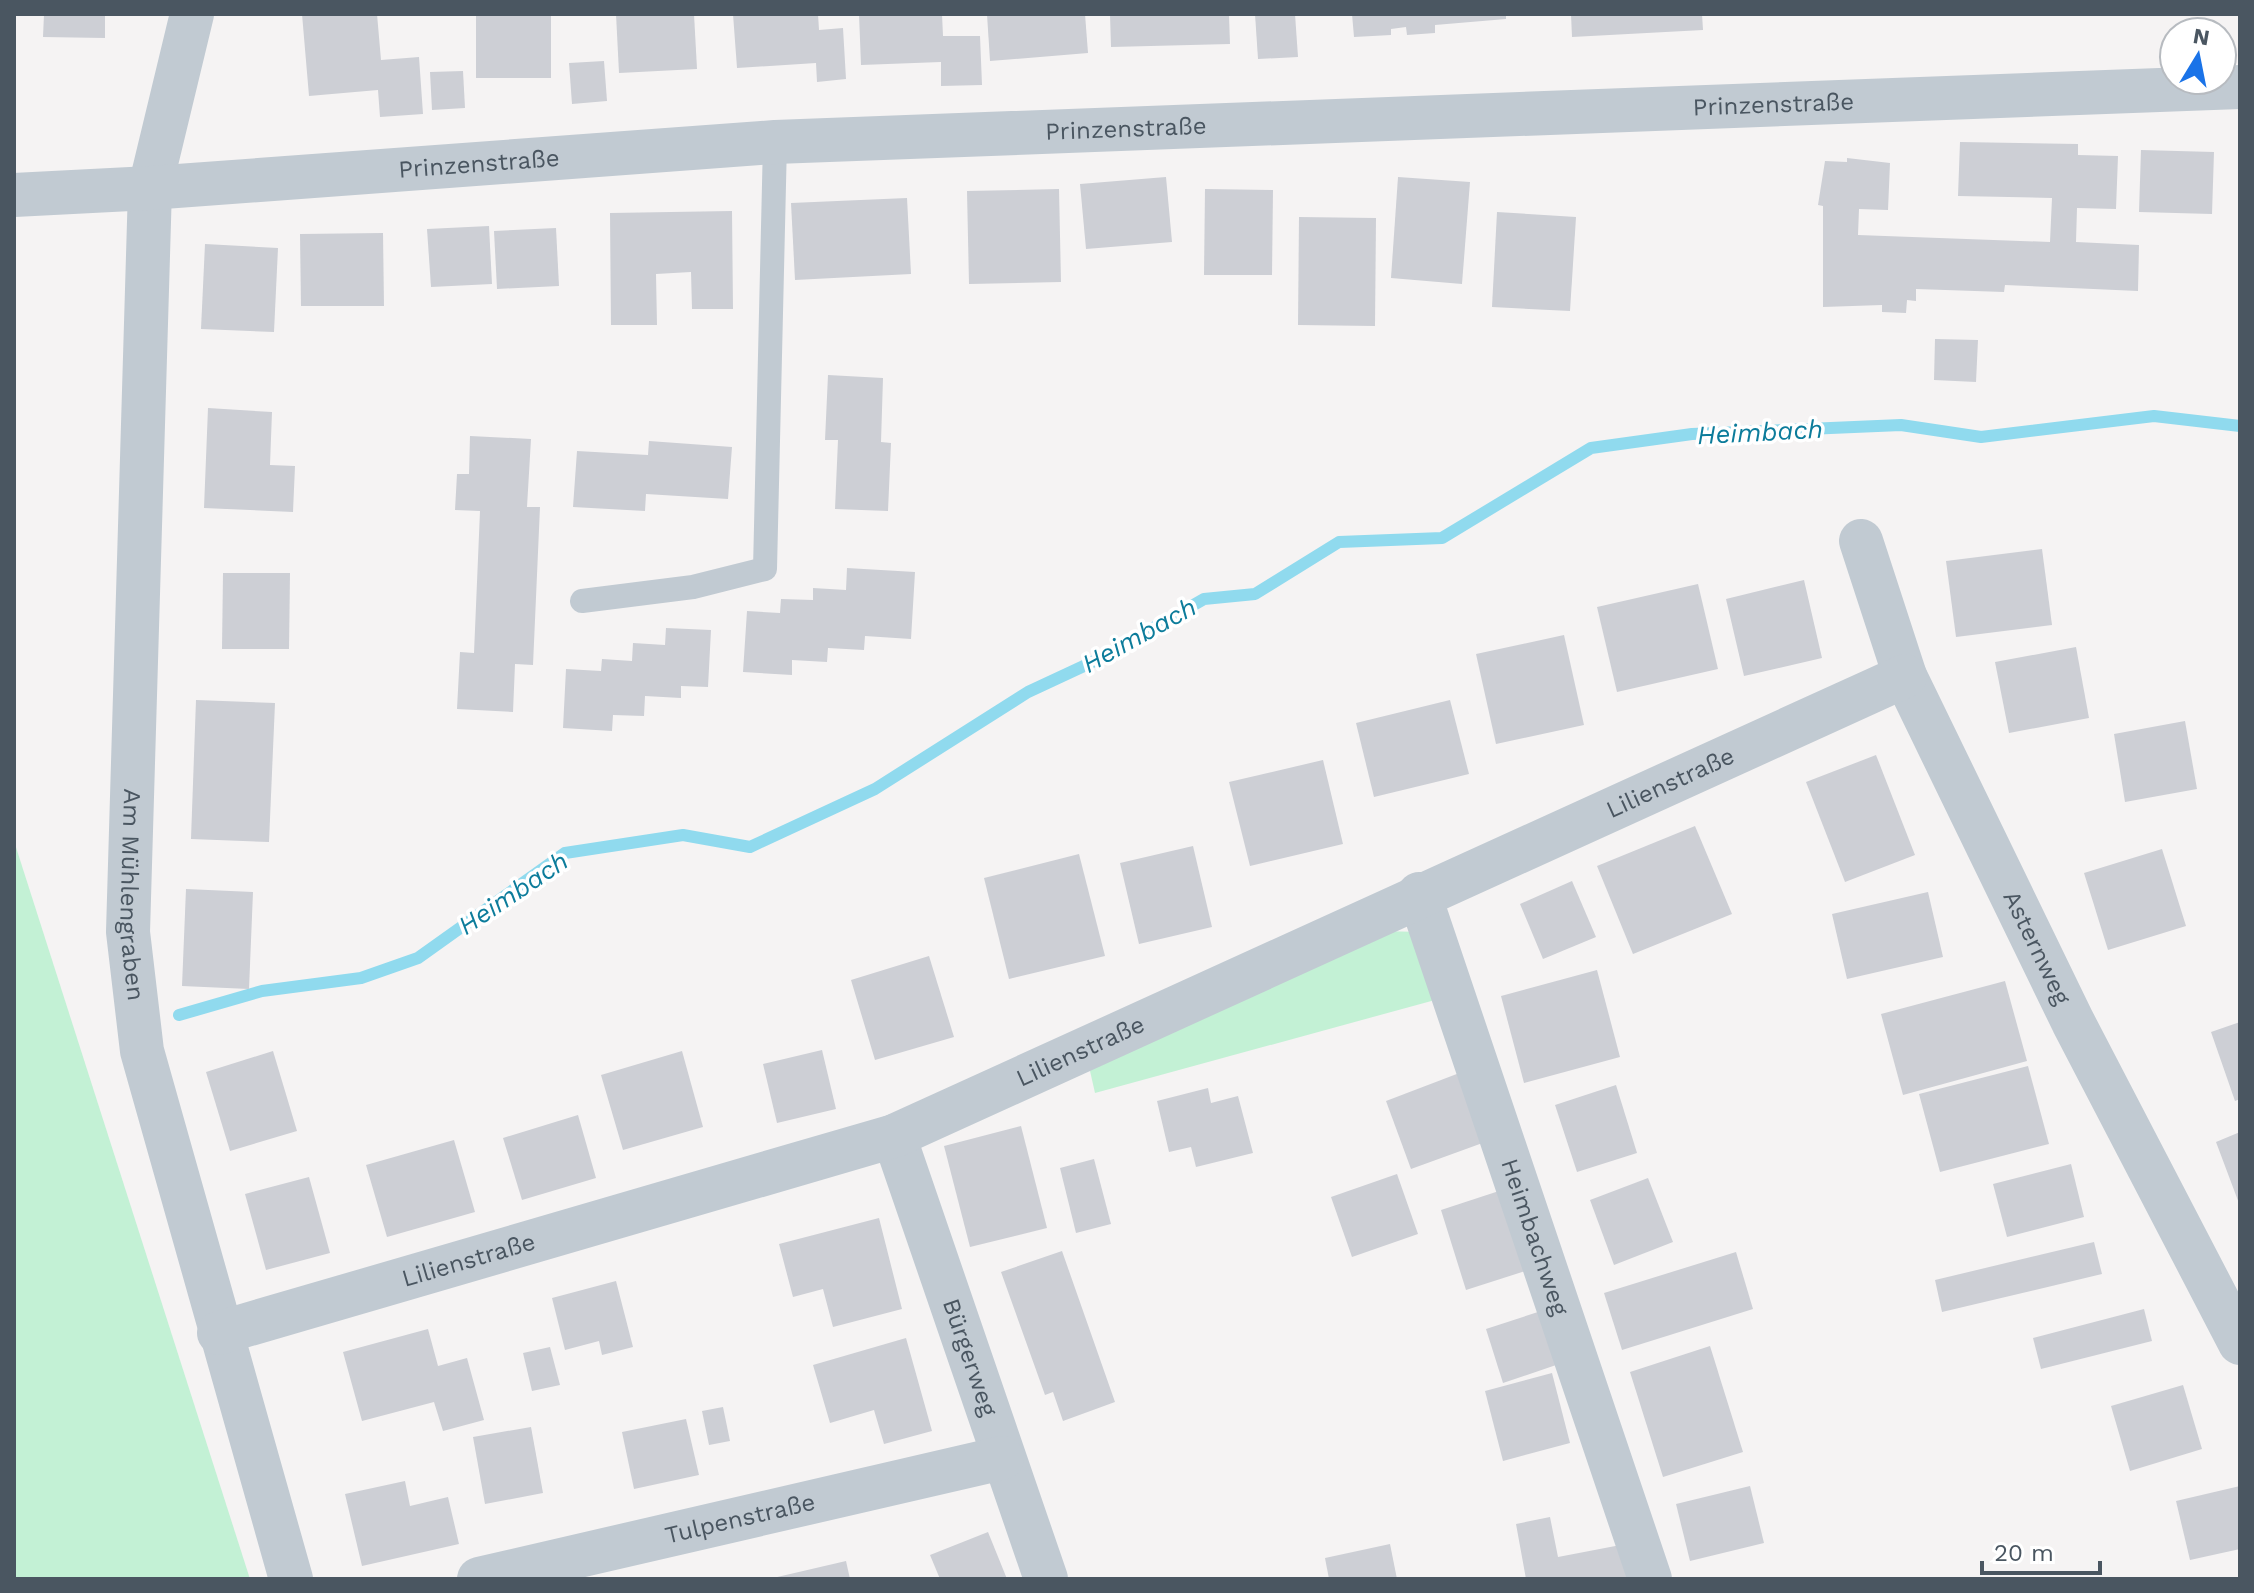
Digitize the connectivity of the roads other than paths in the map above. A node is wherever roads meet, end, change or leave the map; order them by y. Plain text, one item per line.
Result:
1 (192, 14) edge
2 (2240, 87) edge
3 (775, 142) junction
4 (150, 188) junction
5 (14, 195) edge
6 (1861, 541) dead end
7 (582, 601) dead end
8 (1905, 676) junction
9 (1419, 894) junction
10 (894, 1136) junction
11 (219, 1333) junction
12 (2240, 1343) edge
13 (1002, 1458) junction
14 (291, 1579) edge
15 (479, 1579) edge
16 (1046, 1579) edge
17 (1650, 1579) edge

1 - 4 street, Am Mühlengraben
2 - 3 street, Prinzenstraße
3 - 4 street, Prinzenstraße
3 - 7 lane
4 - 5 street, Prinzenstraße
4 - 11 street, Am Mühlengraben
6 - 8 street, Asternweg
8 - 9 street, Lilienstraße
8 - 12 street, Asternweg
9 - 10 street, Lilienstraße
9 - 17 street, Heimbachweg
10 - 11 street, Lilienstraße
10 - 13 street, Bürgerweg
11 - 14 street, Am Mühlengraben
13 - 15 street, Tulpenstraße
13 - 16 street, Bürgerweg

